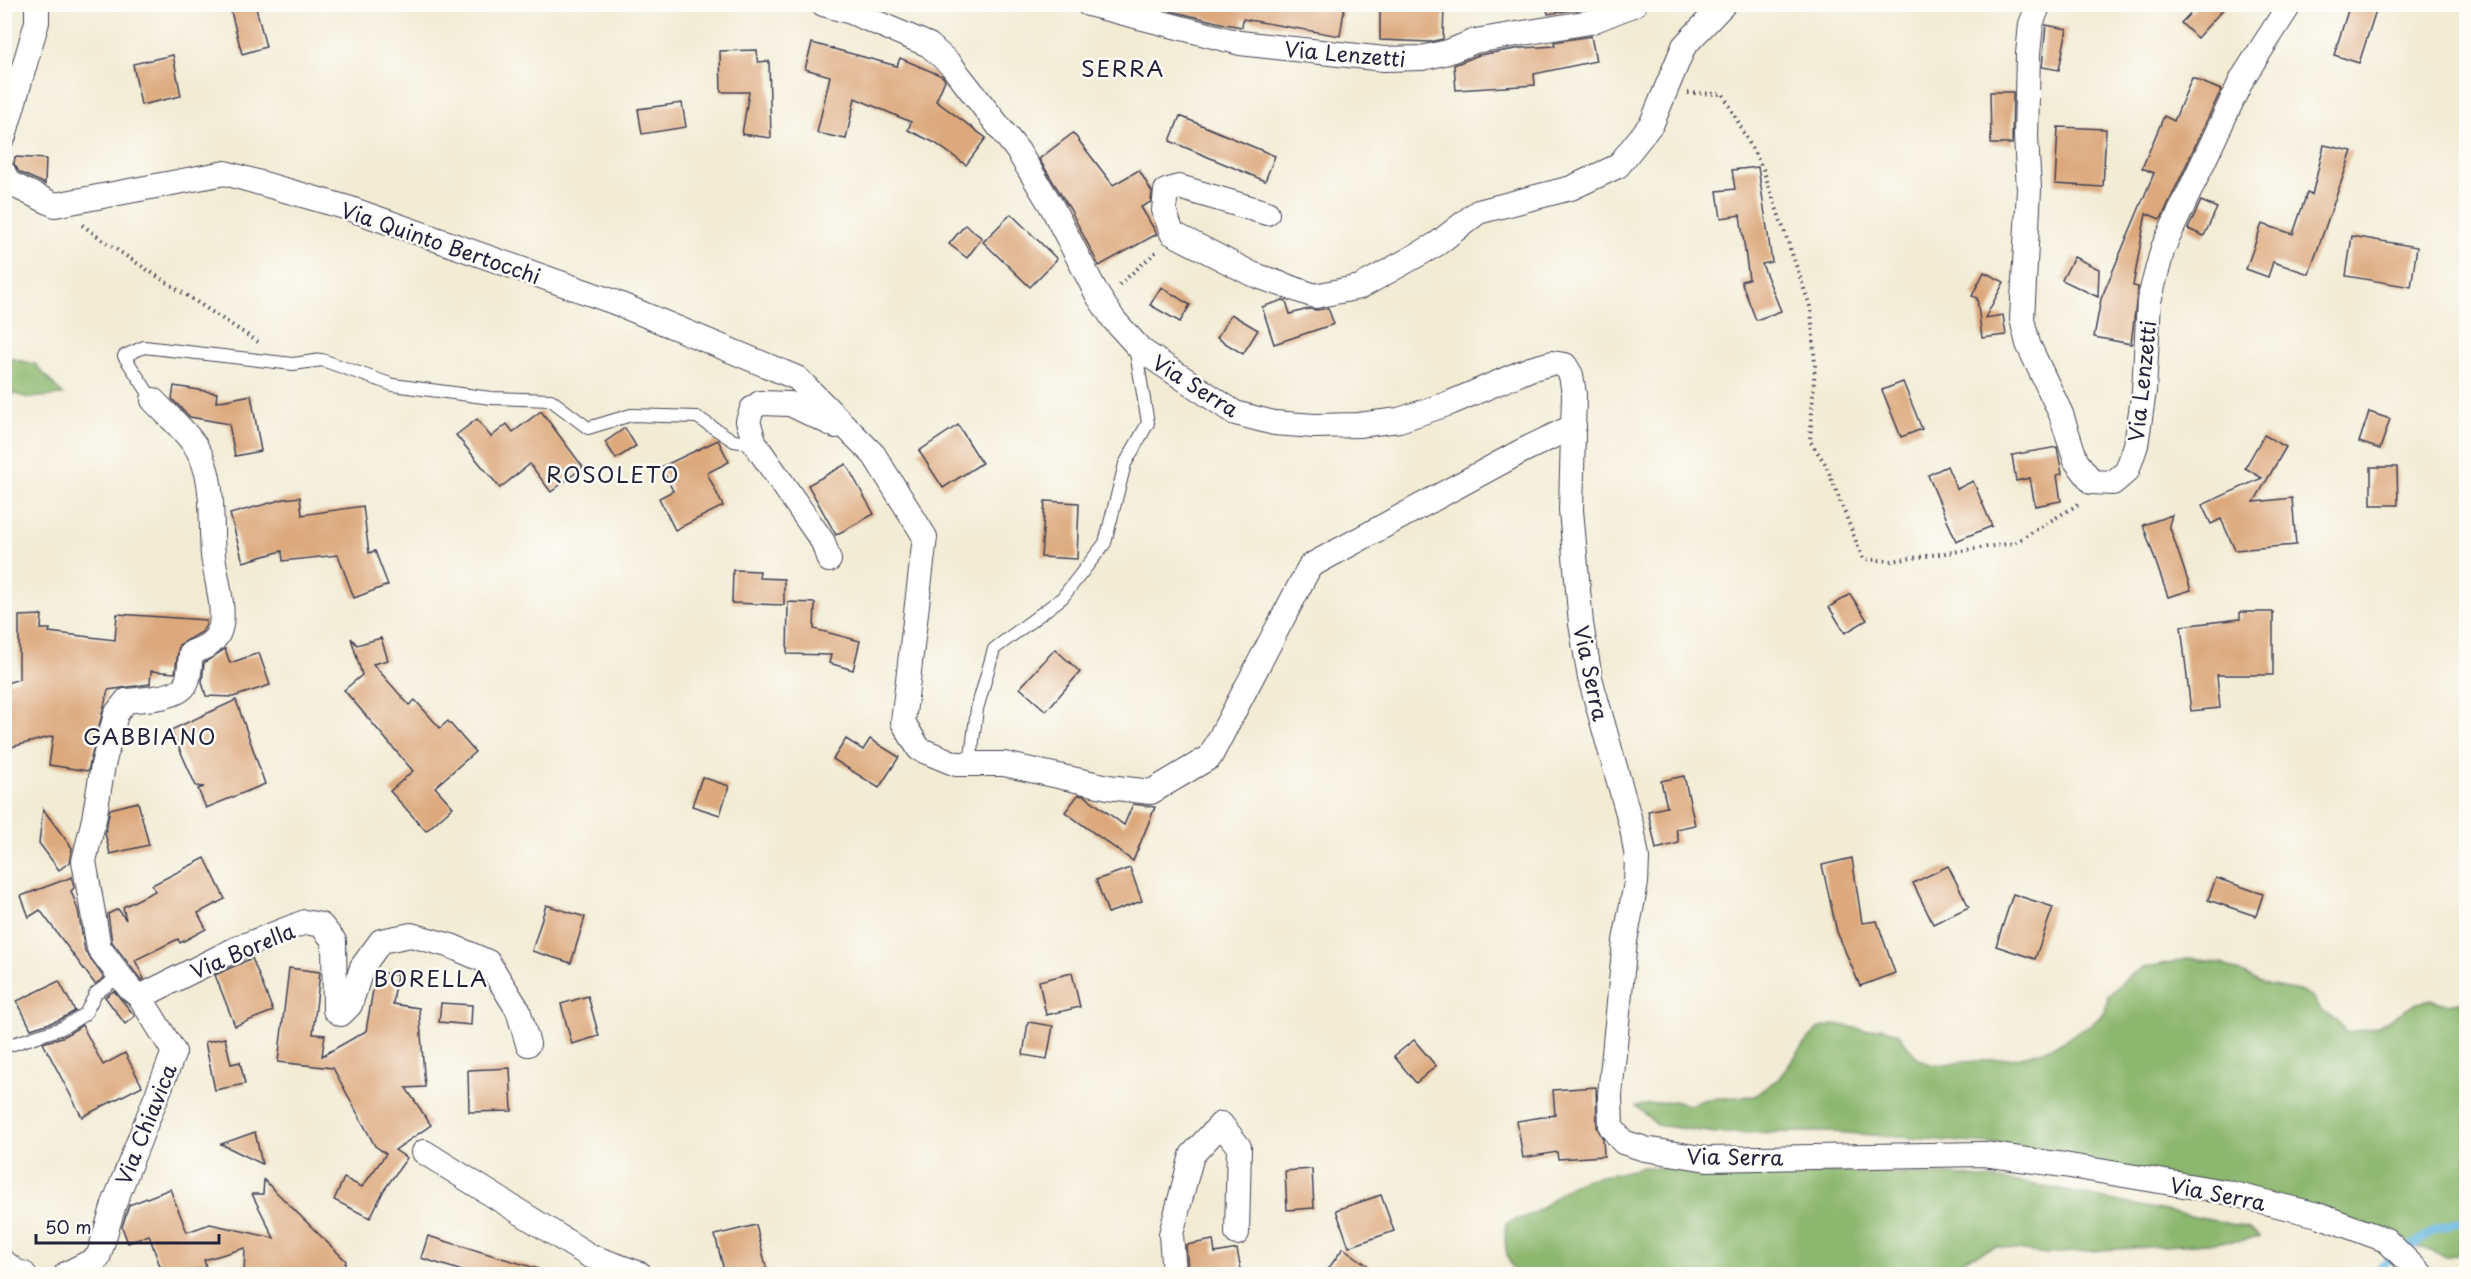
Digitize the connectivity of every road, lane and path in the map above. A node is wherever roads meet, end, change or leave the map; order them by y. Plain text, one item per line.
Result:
1 (37, 4) edge
2 (823, 4) edge
3 (1088, 4) edge
4 (1635, 4) edge
5 (1724, 4) edge
6 (2039, 4) edge
7 (2290, 4) edge
8 (1666, 92) junction
9 (4, 136) edge
10 (4, 173) edge
11 (55, 204) junction
12 (1267, 213) dead end
13 (1172, 233) junction
14 (1117, 286) dead end
15 (1134, 343) junction
16 (293, 364) junction
17 (153, 400) joint
18 (1574, 426) junction
19 (854, 435) junction
20 (756, 444) junction
21 (2113, 483) junction
22 (830, 560) dead end
23 (970, 764) junction
24 (118, 972) junction
25 (140, 997) junction
26 (528, 1044) dead end
27 (4, 1047) edge
28 (424, 1152) dead end
29 (1237, 1233) dead end
30 (4, 1262) edge
31 (2421, 1273) edge
32 (24, 1275) edge
33 (66, 1275) edge
34 (640, 1275) edge
35 (1174, 1275) edge

1 - 9 street
2 - 15 street, Via Serra
3 - 4 street, Via Lenzetti
5 - 8 street
6 - 21 street
7 - 21 street, Via Lenzetti
8 - 13 street
8 - 21 path
10 - 11 street
11 - 16 path
11 - 19 street, Via Quinto Bertocchi
12 - 13 street
13 - 14 path
15 - 18 street, Via Serra
15 - 23 lane
16 - 17 lane
16 - 20 lane
17 - 24 street
18 - 23 street, Via Quinto Bertocchi
18 - 31 street, Via Serra
19 - 20 street
19 - 23 street, Via Quinto Bertocchi
20 - 22 street
24 - 25 street
24 - 27 lane
25 - 26 street, Via Borella
25 - 33 street, Via Chiavica
28 - 34 street
29 - 35 street
30 - 32 street

